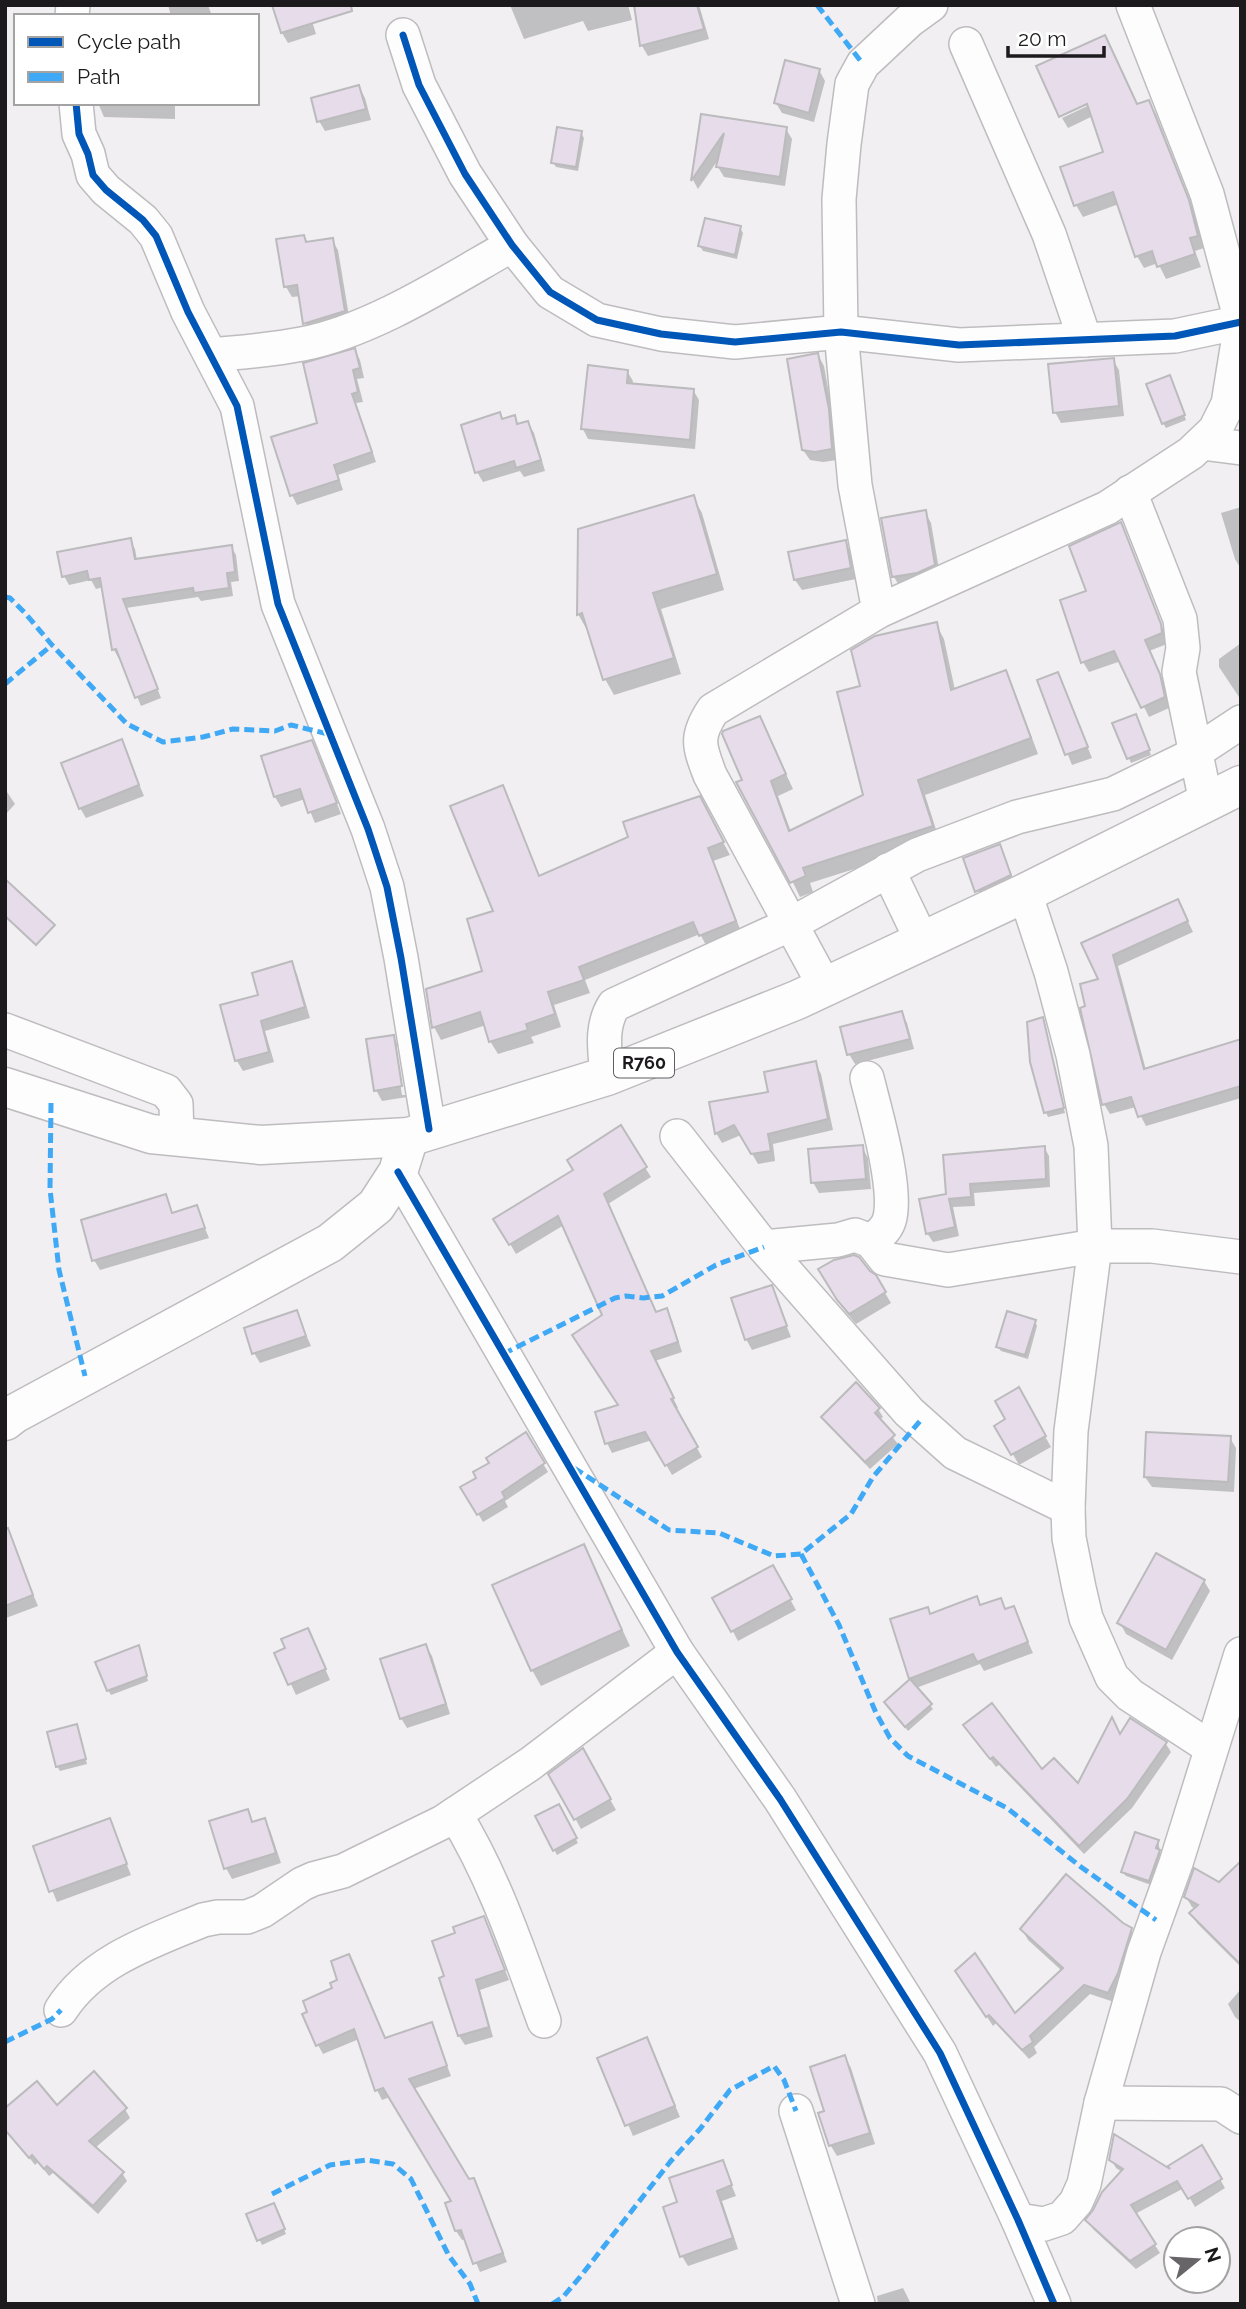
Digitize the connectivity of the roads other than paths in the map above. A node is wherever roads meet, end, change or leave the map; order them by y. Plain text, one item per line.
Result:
1 (931, 5) edge
2 (1133, 5) edge
3 (402, 35) dead end
4 (966, 44) dead end
5 (76, 105) edge
6 (512, 245) junction
7 (1241, 322) edge
8 (841, 331) junction
9 (1085, 340) junction
10 (211, 355) junction
11 (1202, 443) junction
12 (1241, 448) edge
13 (1130, 492) junction
14 (879, 611) junction
15 (1241, 722) edge
16 (1195, 752) junction
17 (1241, 785) edge
18 (1206, 802) junction
19 (888, 870) junction
20 (1025, 893) junction
21 (791, 924) junction
22 (922, 941) junction
23 (825, 987) junction
24 (5, 1030) edge
25 (607, 1076) junction
26 (867, 1077) dead end
27 (5, 1087) edge
28 (677, 1136) dead end
29 (177, 1137) junction
30 (412, 1146) junction
31 (871, 1241) junction
32 (1095, 1246) junction
33 (764, 1247) junction
34 (1241, 1257) edge
35 (5, 1421) edge
36 (1068, 1508) junction
37 (677, 1652) junction
38 (1241, 1654) edge
39 (1211, 1748) junction
40 (455, 1814) junction
41 (61, 2010) dead end
42 (544, 2021) dead end
43 (1234, 2102) edge
44 (1101, 2103) junction
45 (796, 2111) dead end
46 (1018, 2220) junction
47 (1047, 2302) edge
48 (858, 2304) edge

1 - 8 street
2 - 7 street
3 - 6 street
4 - 9 street
5 - 10 street
6 - 8 street
6 - 10 street
7 - 9 street
7 - 11 street
8 - 9 street
8 - 14 street
10 - 30 street
11 - 12 street
11 - 13 street
13 - 14 street
13 - 16 street
14 - 21 street
15 - 16 street
16 - 18 street
16 - 19 street
17 - 18 main road, R760
18 - 20 main road, R760
19 - 21 street
19 - 22 street
20 - 22 main road, R760
20 - 32 street
21 - 23 street
21 - 25 street
22 - 23 main road, R760
23 - 25 main road, R760
24 - 29 street
25 - 30 main road, R760
26 - 31 street
27 - 29 main road, R760
28 - 33 street
29 - 30 main road, R760
30 - 35 main road
30 - 37 street
31 - 32 street
31 - 33 street
32 - 34 street
32 - 36 street
33 - 36 street
36 - 39 street
37 - 40 street
37 - 46 street
38 - 39 street
39 - 44 street
40 - 41 street
40 - 42 street
43 - 44 street
44 - 46 street
45 - 48 street
46 - 47 street

